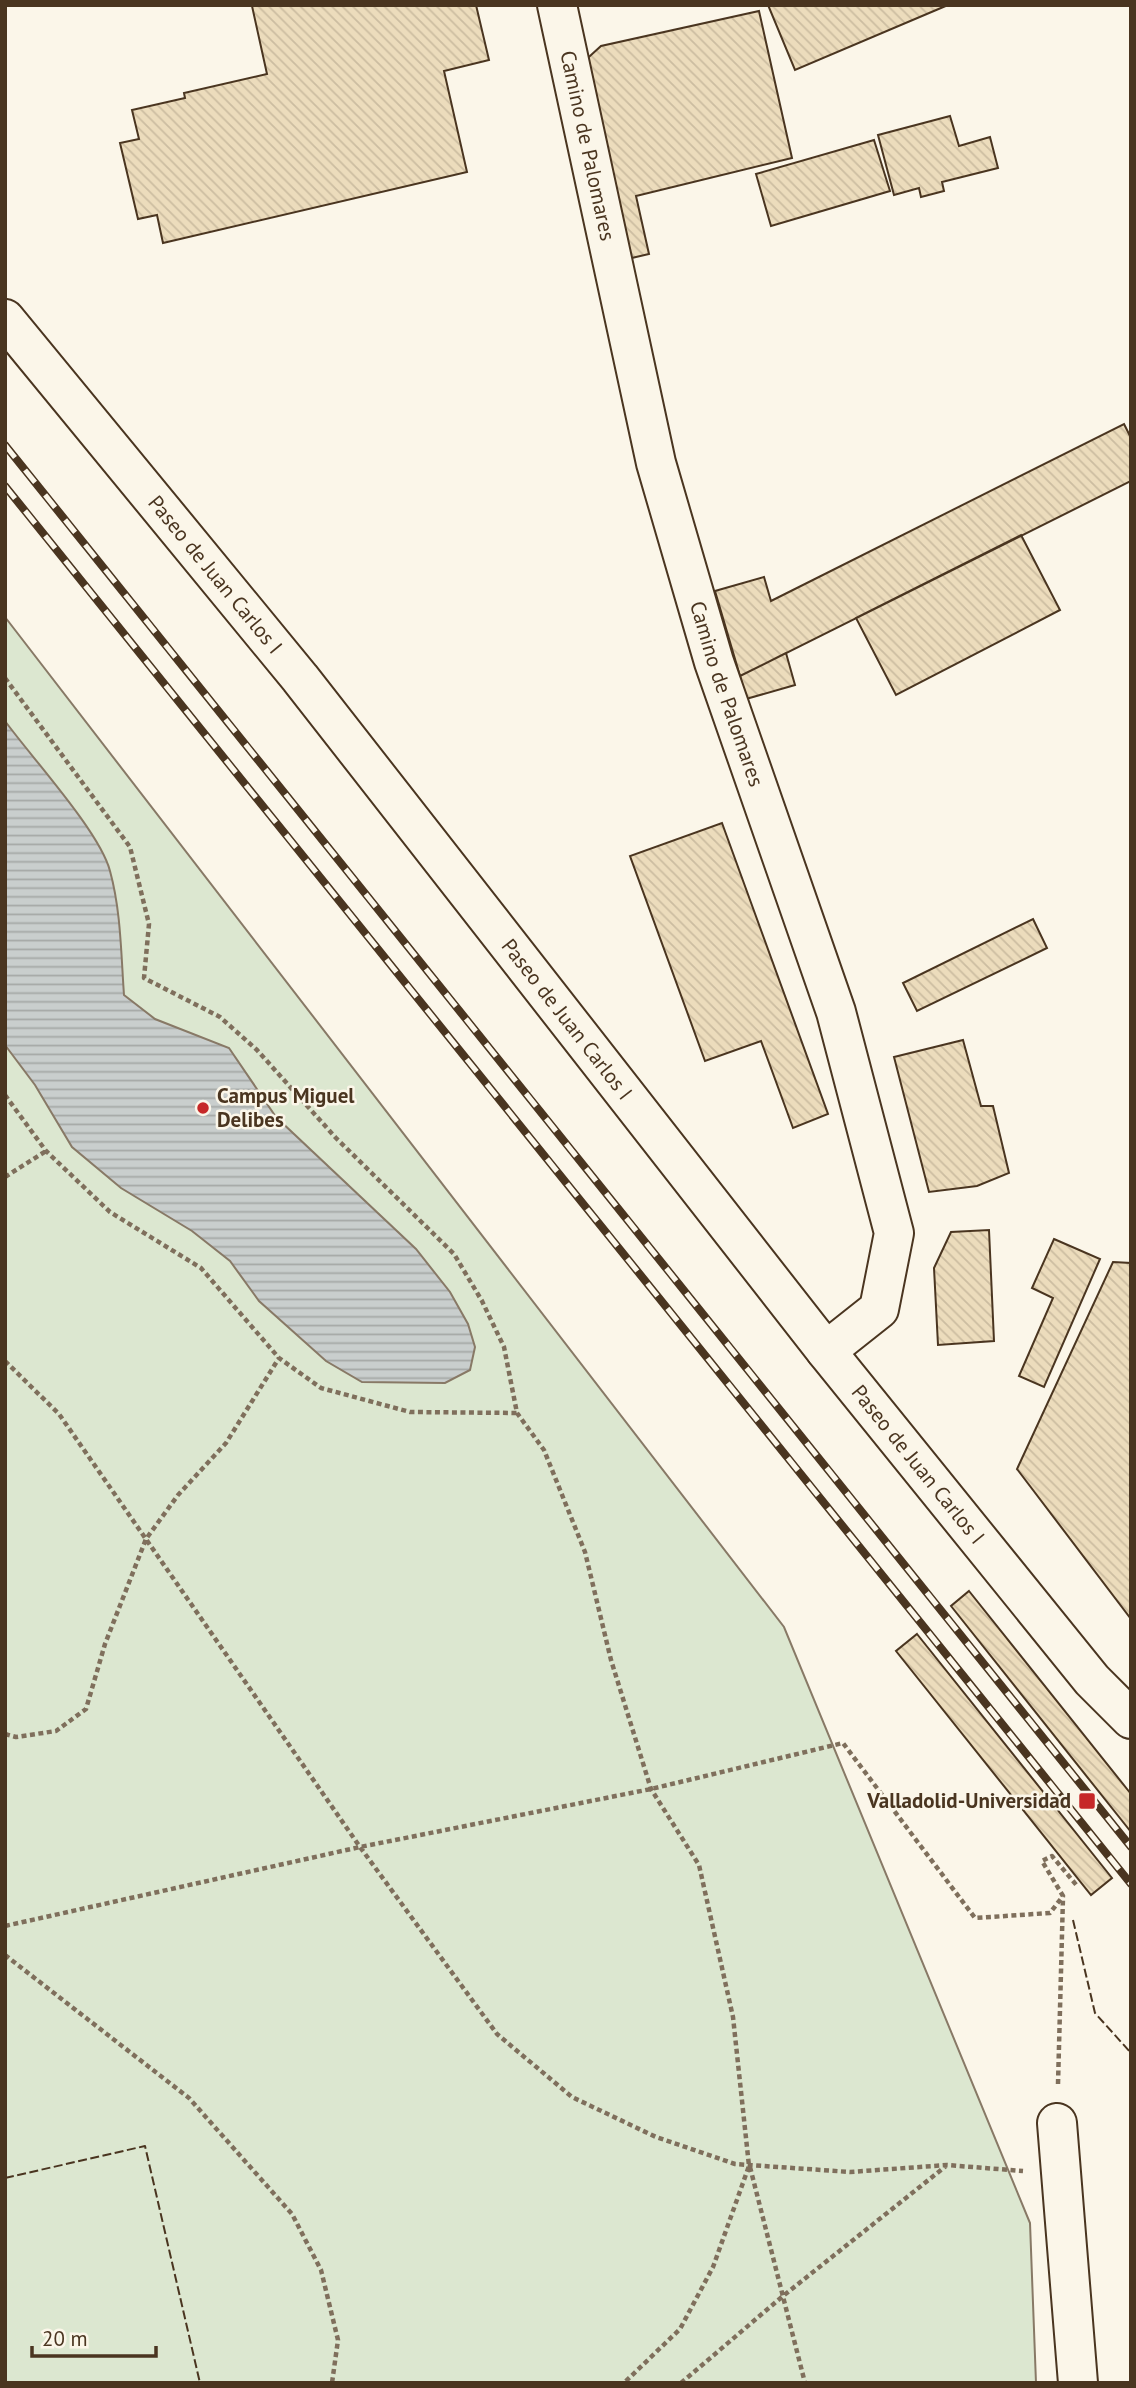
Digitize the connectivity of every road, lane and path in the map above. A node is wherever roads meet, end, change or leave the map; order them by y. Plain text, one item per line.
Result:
1 (557, 5) edge
2 (5, 319) edge
3 (5, 678) edge
4 (5, 1095) edge
5 (46, 1151) junction
6 (5, 1177) edge
7 (826, 1351) junction
8 (279, 1358) junction
9 (5, 1360) edge
10 (517, 1412) junction
11 (146, 1539) junction
12 (1131, 1718) edge
13 (5, 1734) edge
14 (652, 1789) junction
15 (360, 1847) junction
16 (1078, 1888) dead end
17 (1063, 1896) junction
18 (5, 1926) edge
19 (5, 1955) edge
20 (1056, 2123) joint
21 (947, 2165) junction
22 (749, 2166) junction
23 (1062, 2173) junction
24 (783, 2296) junction
25 (332, 2383) edge
26 (624, 2383) edge
27 (681, 2383) edge
28 (805, 2383) edge
29 (1078, 2383) edge

1 - 7 main road, Camino de Palomares
2 - 7 main road, Paseo de Juan Carlos I
3 - 10 path
4 - 5 path
5 - 6 path
5 - 8 path
7 - 12 main road, Paseo de Juan Carlos I
8 - 10 path
8 - 11 path
9 - 11 path
10 - 14 path
11 - 13 path
11 - 15 path
14 - 15 path
14 - 17 path
14 - 22 path
15 - 18 path
15 - 22 path
16 - 17 path
17 - 20 path
19 - 25 path
20 - 23 main road
21 - 22 path
21 - 23 path
21 - 24 path
22 - 24 path
22 - 26 path
23 - 29 main road
24 - 27 path
24 - 28 path

